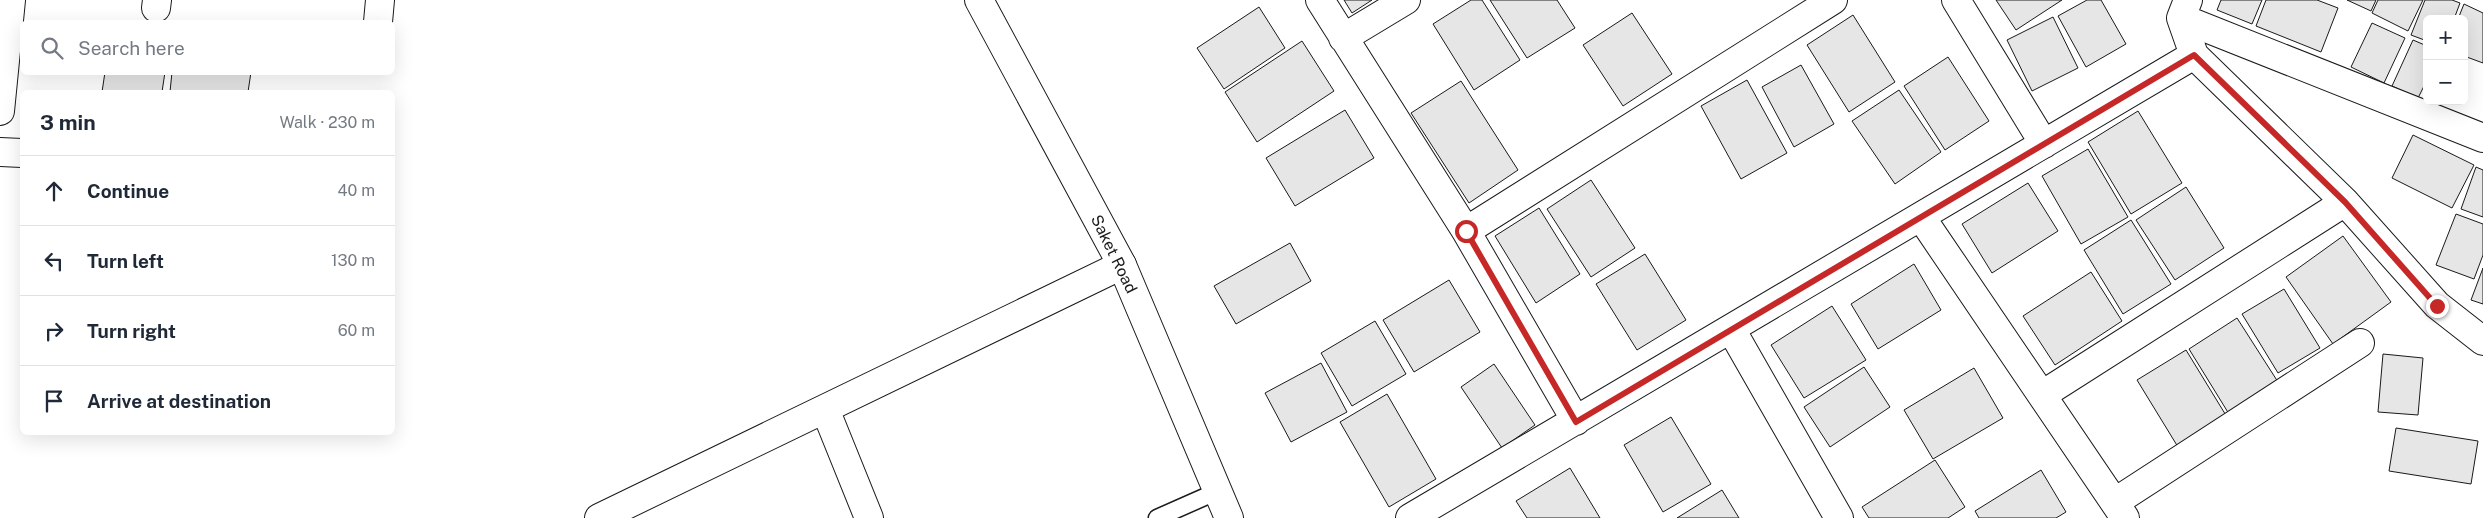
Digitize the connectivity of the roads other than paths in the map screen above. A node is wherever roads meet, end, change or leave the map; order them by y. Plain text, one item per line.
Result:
1 (11, 0) edge
2 (380, 0) edge
3 (979, 0) edge
4 (1320, 0) edge
5 (1406, 0) edge
6 (1834, 0) edge
7 (1956, 0) edge
8 (2185, 9) edge
9 (378, 20) edge
10 (1343, 38) junction
11 (2194, 55) junction
12 (3, 56) edge
13 (0, 111) edge
14 (2483, 138) edge
15 (2044, 144) junction
16 (0, 152) edge
17 (20, 153) edge
18 (2345, 202) junction
19 (1921, 217) junction
20 (1466, 231) junction
21 (1122, 265) junction
22 (1731, 329) junction
23 (2483, 341) edge
24 (2360, 343) dead end
25 (2042, 395) junction
26 (825, 409) junction
27 (1576, 422) junction
28 (1218, 491) junction
29 (2120, 510) edge
30 (600, 518) edge
31 (869, 518) edge
32 (1157, 518) edge
33 (1229, 518) edge
34 (1410, 518) edge
35 (1839, 518) edge

1 - 12 street
2 - 9 street
3 - 21 street, Saket Road
4 - 10 street
5 - 10 street
6 - 20 street
7 - 15 street
8 - 11 street
8 - 14 street
10 - 20 street
11 - 15 street
11 - 18 street
12 - 13 street
15 - 19 street
16 - 17 street
18 - 23 street
18 - 25 street
19 - 22 street
19 - 25 street
20 - 27 street
21 - 26 street
21 - 28 street, Saket Road
22 - 27 street
22 - 35 street
24 - 29 street
25 - 29 street
26 - 30 street
26 - 31 street
27 - 34 street
28 - 32 lane
28 - 33 street, Saket Road

